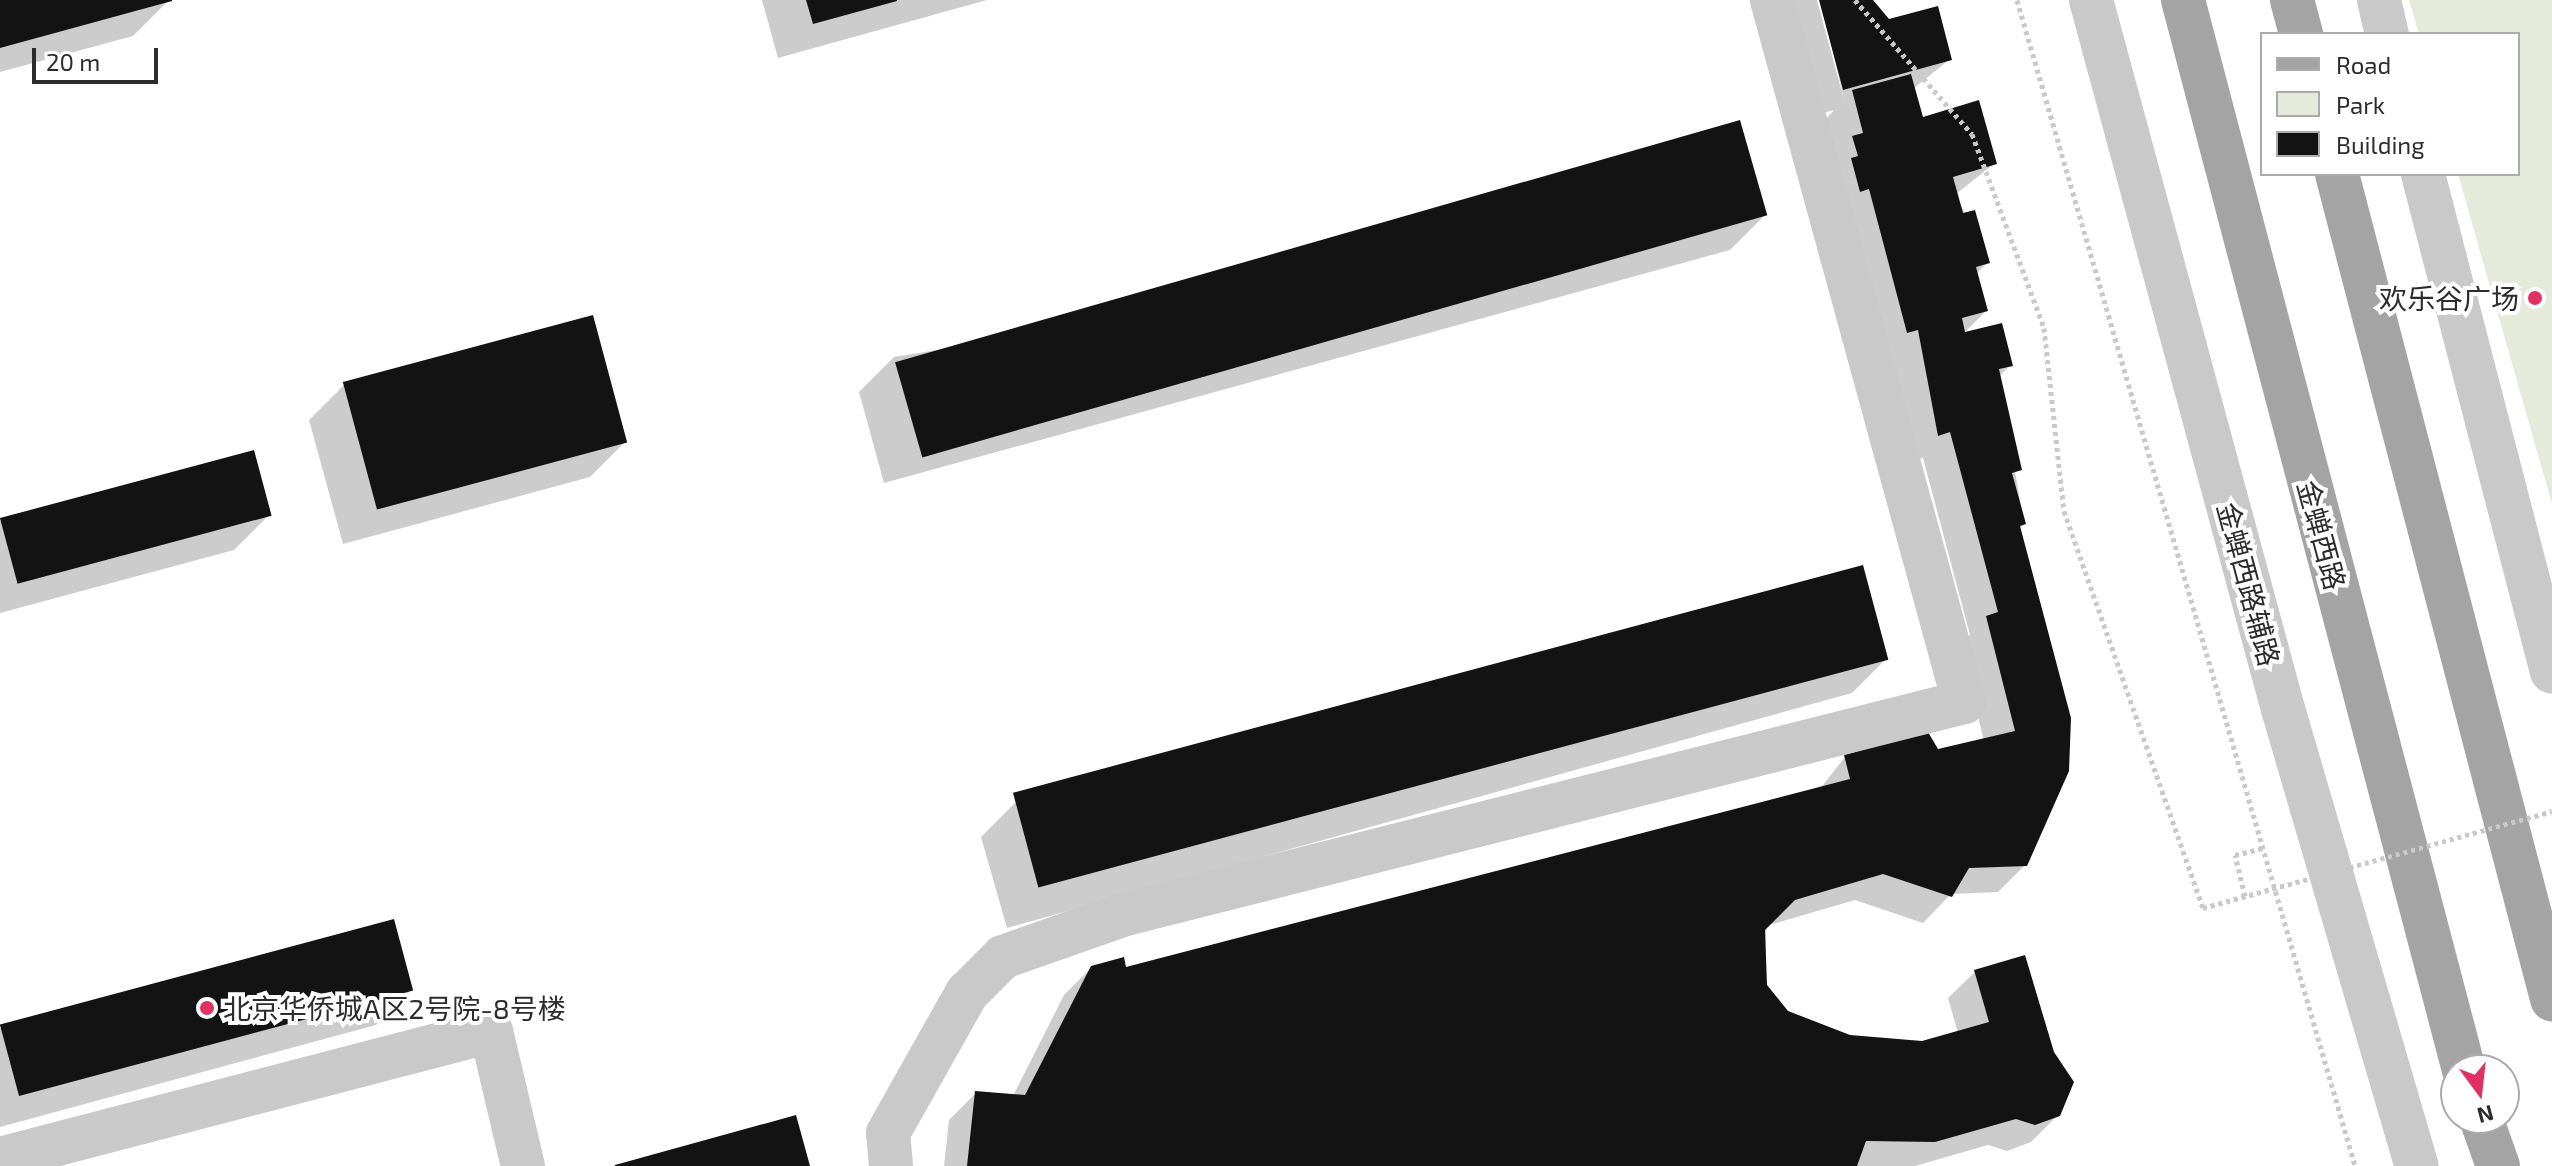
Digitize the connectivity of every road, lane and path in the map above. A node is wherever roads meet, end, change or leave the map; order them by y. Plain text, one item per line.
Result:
1 (1772, 0) edge
2 (1855, 0) edge
3 (2017, 0) edge
4 (2091, 0) edge
5 (2183, 0) edge
6 (2292, 0) edge
7 (2379, 0) edge
8 (2300, 32) edge
9 (2387, 32) edge
10 (2338, 176) edge
11 (2424, 176) edge
12 (2552, 672) edge
13 (2552, 811) edge
14 (2264, 848) junction
15 (2245, 896) junction
16 (2552, 999) edge
17 (2460, 1054) edge
18 (2487, 1134) edge
19 (0, 1159) edge
20 (523, 1166) edge
21 (891, 1166) edge
22 (2355, 1166) edge
23 (2417, 1166) edge
24 (2498, 1166) edge

1 - 21 street
2 - 15 path, bridge
3 - 14 path
4 - 23 street, 金蝉西路辅路
5 - 17 main road, 金蝉西路
6 - 8 main road
7 - 9 street
10 - 16 main road
11 - 12 street
13 - 15 path, bridge
14 - 15 path
14 - 22 path
18 - 24 main road
19 - 20 street

